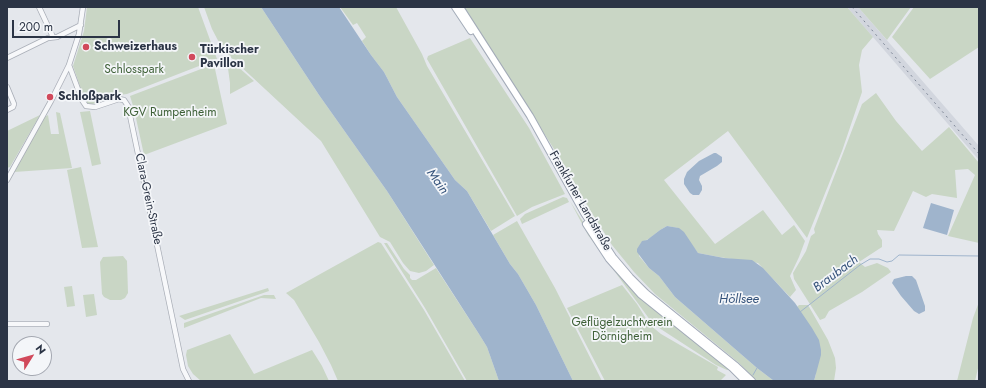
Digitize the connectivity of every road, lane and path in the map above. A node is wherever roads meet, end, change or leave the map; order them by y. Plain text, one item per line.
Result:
1 (39, 7) edge
2 (83, 7) edge
3 (455, 7) edge
4 (460, 7) edge
5 (81, 25) junction
6 (54, 37) junction
7 (7, 58) edge
8 (69, 65) junction
9 (7, 87) edge
10 (7, 110) edge
11 (7, 180) edge
12 (7, 324) edge
13 (47, 324) dead end
14 (189, 381) edge
15 (745, 381) edge
16 (752, 381) edge

1 - 6 street
2 - 5 street
3 - 15 main road, Frankfurter Landstraße
4 - 16 main road, Frankfurter Landstraße
5 - 6 street
5 - 8 street
6 - 7 street
8 - 11 street
8 - 14 street, Clara-Grein-Straße
9 - 10 street
12 - 13 street

